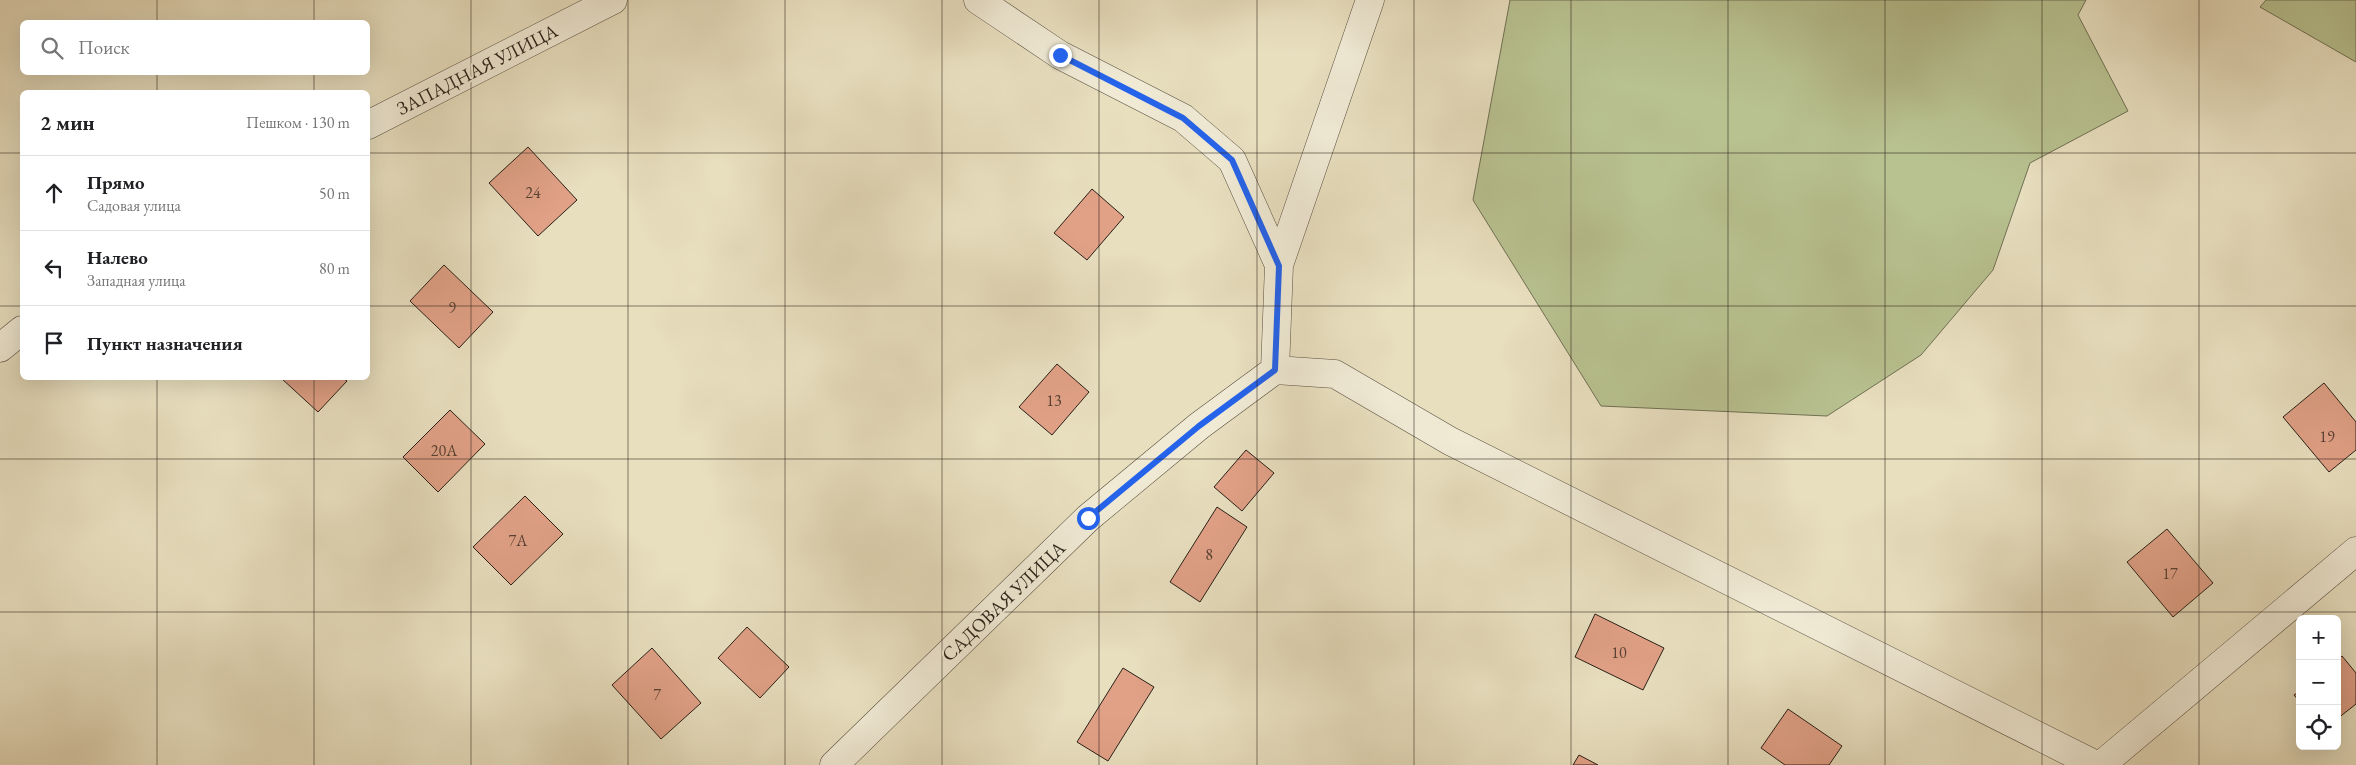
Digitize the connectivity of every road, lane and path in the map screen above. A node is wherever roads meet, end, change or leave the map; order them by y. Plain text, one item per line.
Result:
1 (613, 0) edge
2 (978, 0) edge
3 (1370, 0) edge
4 (370, 124) edge
5 (1279, 266) junction
6 (20, 332) edge
7 (0, 348) edge
8 (1275, 370) junction
9 (2356, 551) edge
10 (834, 765) edge
11 (2096, 765) edge
12 (2101, 765) edge

1 - 4 street, ЗАПАДНАЯ УЛИЦА
2 - 5 street
3 - 5 street
5 - 8 street
6 - 7 street
8 - 10 street, САДОВАЯ УЛИЦА
8 - 11 street
9 - 12 street

